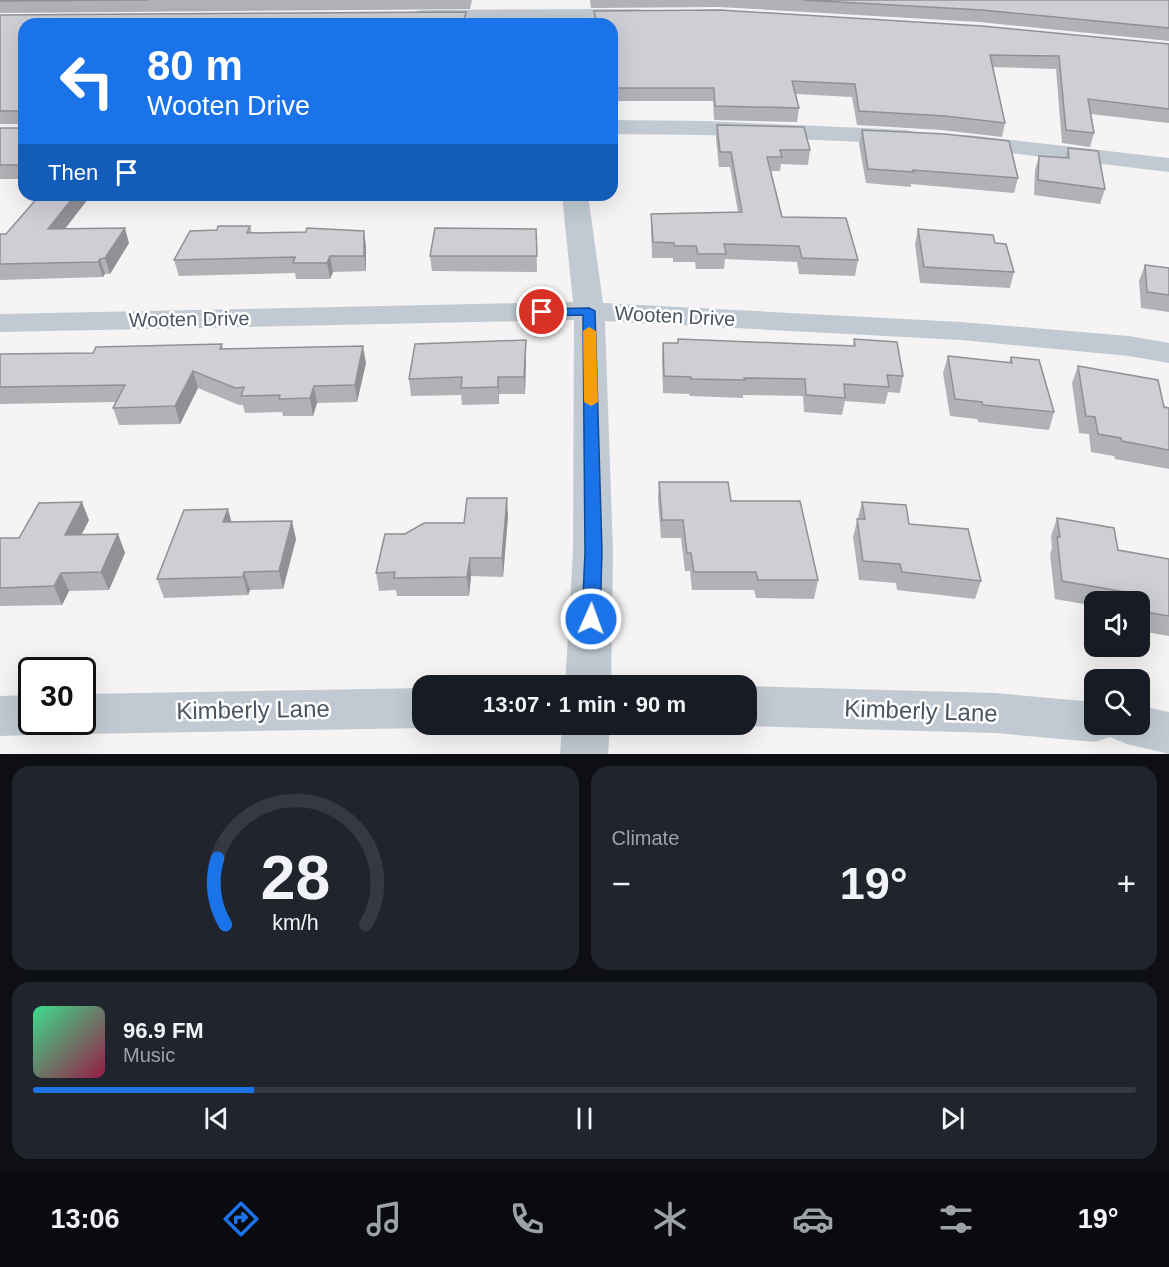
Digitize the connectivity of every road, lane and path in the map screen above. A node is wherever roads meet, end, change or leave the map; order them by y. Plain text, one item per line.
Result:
1 (540, 13) edge
2 (655, 14) edge
3 (399, 16) edge
4 (618, 127) edge
5 (1169, 165) edge
6 (576, 201) edge
7 (589, 311) junction
8 (0, 322) edge
9 (1169, 353) edge
10 (588, 675) edge
11 (757, 706) edge
12 (412, 708) edge
13 (96, 714) edge
14 (18, 715) edge
15 (0, 716) edge
16 (1084, 721) edge
17 (1150, 729) edge
18 (1169, 734) edge
19 (585, 735) edge
20 (584, 754) edge

1 - 2 street
1 - 3 street
4 - 5 street
6 - 7 street
7 - 8 street, Wooten Drive
7 - 9 street, Wooten Drive
7 - 10 street
11 - 16 street, Kimberly Lane
12 - 13 street, Kimberly Lane
14 - 15 street
17 - 18 street
19 - 20 street

